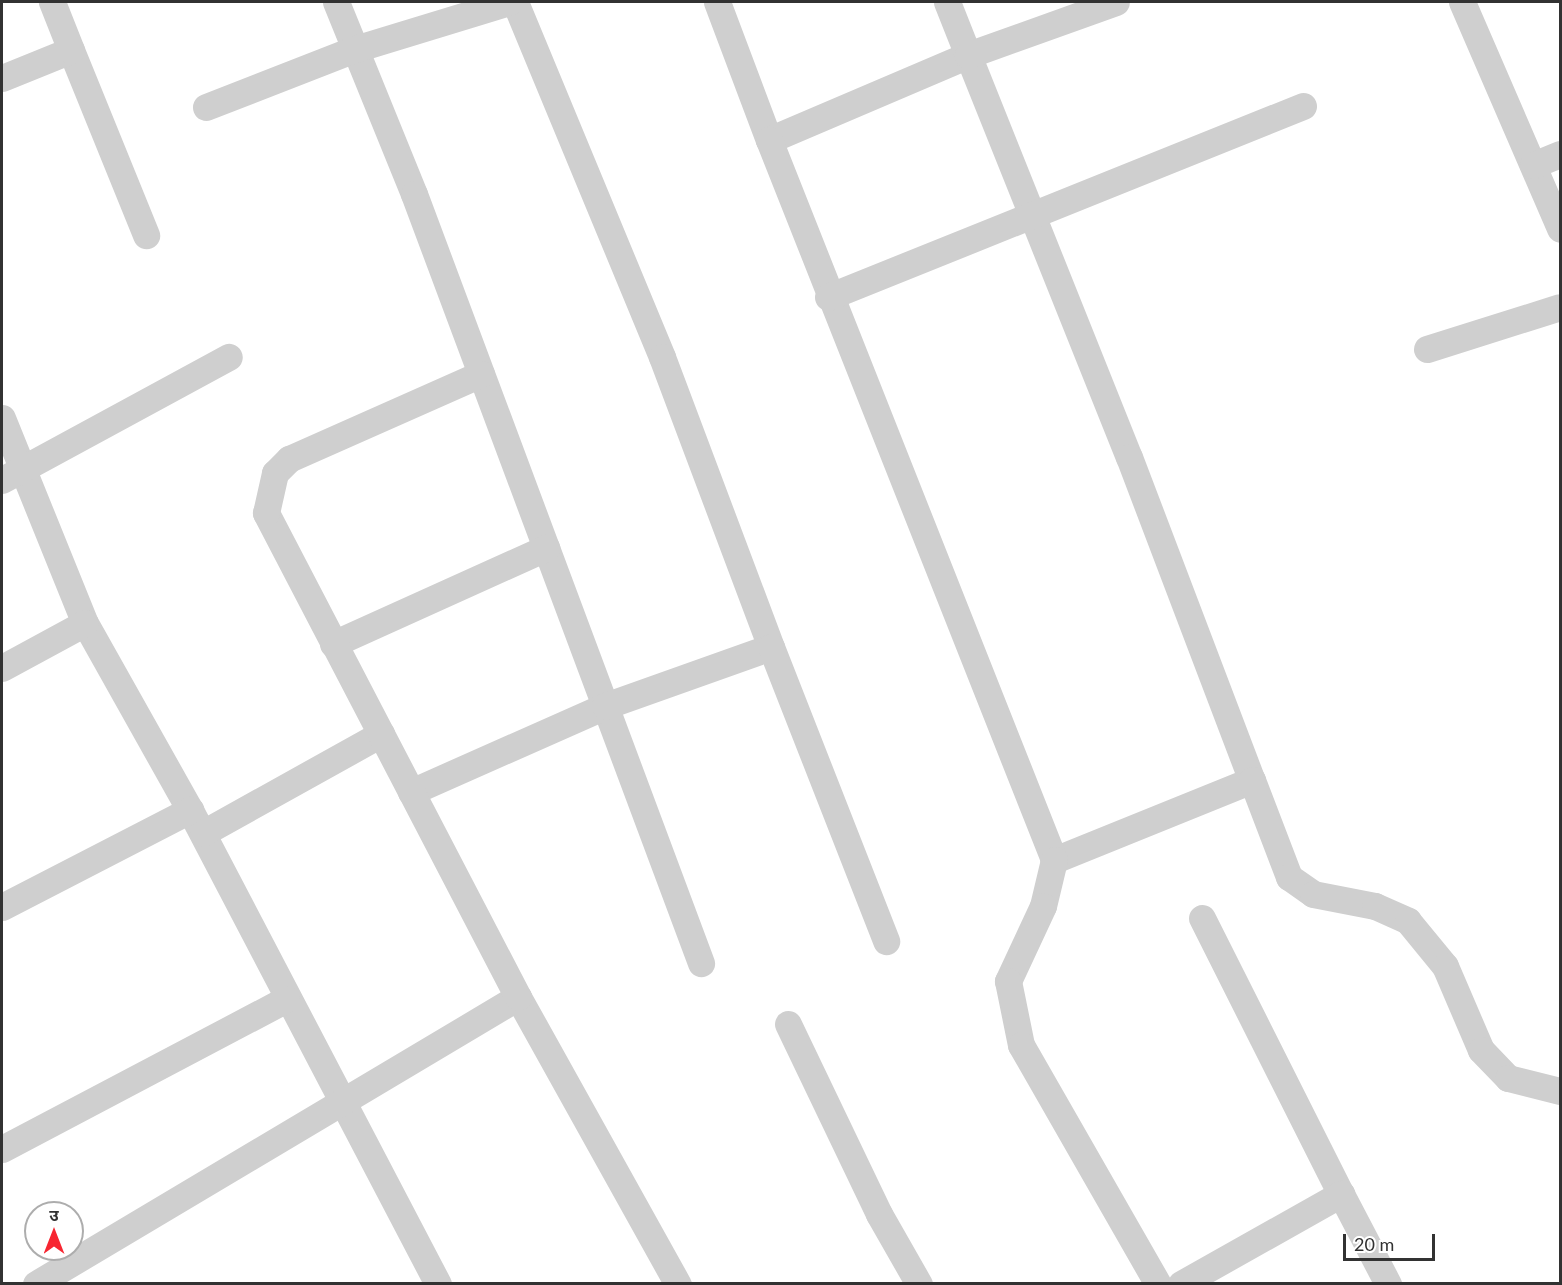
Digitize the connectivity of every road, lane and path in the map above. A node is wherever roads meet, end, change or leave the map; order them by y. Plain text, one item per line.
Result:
1 (52, 2) edge
2 (336, 2) edge
3 (509, 2) edge
4 (515, 2) edge
5 (717, 2) edge
6 (947, 2) edge
7 (1116, 2) edge
8 (1462, 2) edge
9 (355, 49) junction
10 (71, 50) junction
11 (968, 55) junction
12 (2, 78) edge
13 (1304, 106) dead end
14 (206, 107) dead end
15 (769, 141) junction
16 (1560, 154) edge
17 (1533, 165) junction
18 (1031, 215) junction
19 (1560, 229) edge
20 (146, 235) dead end
21 (828, 297) junction
22 (1560, 307) edge
23 (1427, 349) dead end
24 (229, 357) dead end
25 (481, 374) junction
26 (2, 418) edge
27 (12, 475) edge
28 (546, 548) junction
29 (85, 623) junction
30 (333, 644) junction
31 (771, 647) junction
32 (2, 668) edge
33 (605, 706) junction
34 (381, 734) junction
35 (1252, 780) junction
36 (411, 792) junction
37 (196, 821) junction
38 (1054, 860) junction
39 (2, 907) edge
40 (1202, 918) dead end
41 (886, 941) dead end
42 (701, 963) dead end
43 (518, 997) junction
44 (286, 999) junction
45 (788, 1024) dead end
46 (1560, 1091) edge
47 (338, 1102) junction
48 (2, 1149) edge
49 (1341, 1194) junction
50 (36, 1284) edge
51 (438, 1284) edge
52 (678, 1284) edge
53 (919, 1284) edge
54 (1158, 1284) edge
55 (1181, 1284) edge
56 (1388, 1284) edge

1 - 10 street
2 - 9 street
3 - 9 street
4 - 31 street
5 - 15 street
6 - 11 street
7 - 11 street
8 - 17 street
9 - 14 street
9 - 25 street
10 - 12 street
10 - 20 street
11 - 15 street
11 - 18 street
13 - 18 street
15 - 21 street
16 - 17 street
17 - 19 street
18 - 21 street
18 - 35 street
21 - 38 street
22 - 23 street
24 - 27 street
25 - 28 street
25 - 30 street
26 - 27 street
27 - 29 street
28 - 30 street
28 - 33 street
29 - 32 street
29 - 37 street
30 - 34 street
31 - 33 street
31 - 41 street
33 - 36 street
33 - 42 street
34 - 36 street
34 - 37 street
35 - 38 street
35 - 46 street
36 - 43 street
37 - 39 street
37 - 44 street
38 - 54 street
40 - 49 street
43 - 47 street
43 - 52 street
44 - 47 street
44 - 48 street
45 - 53 street
47 - 50 street
47 - 51 street
49 - 55 street
49 - 56 street

